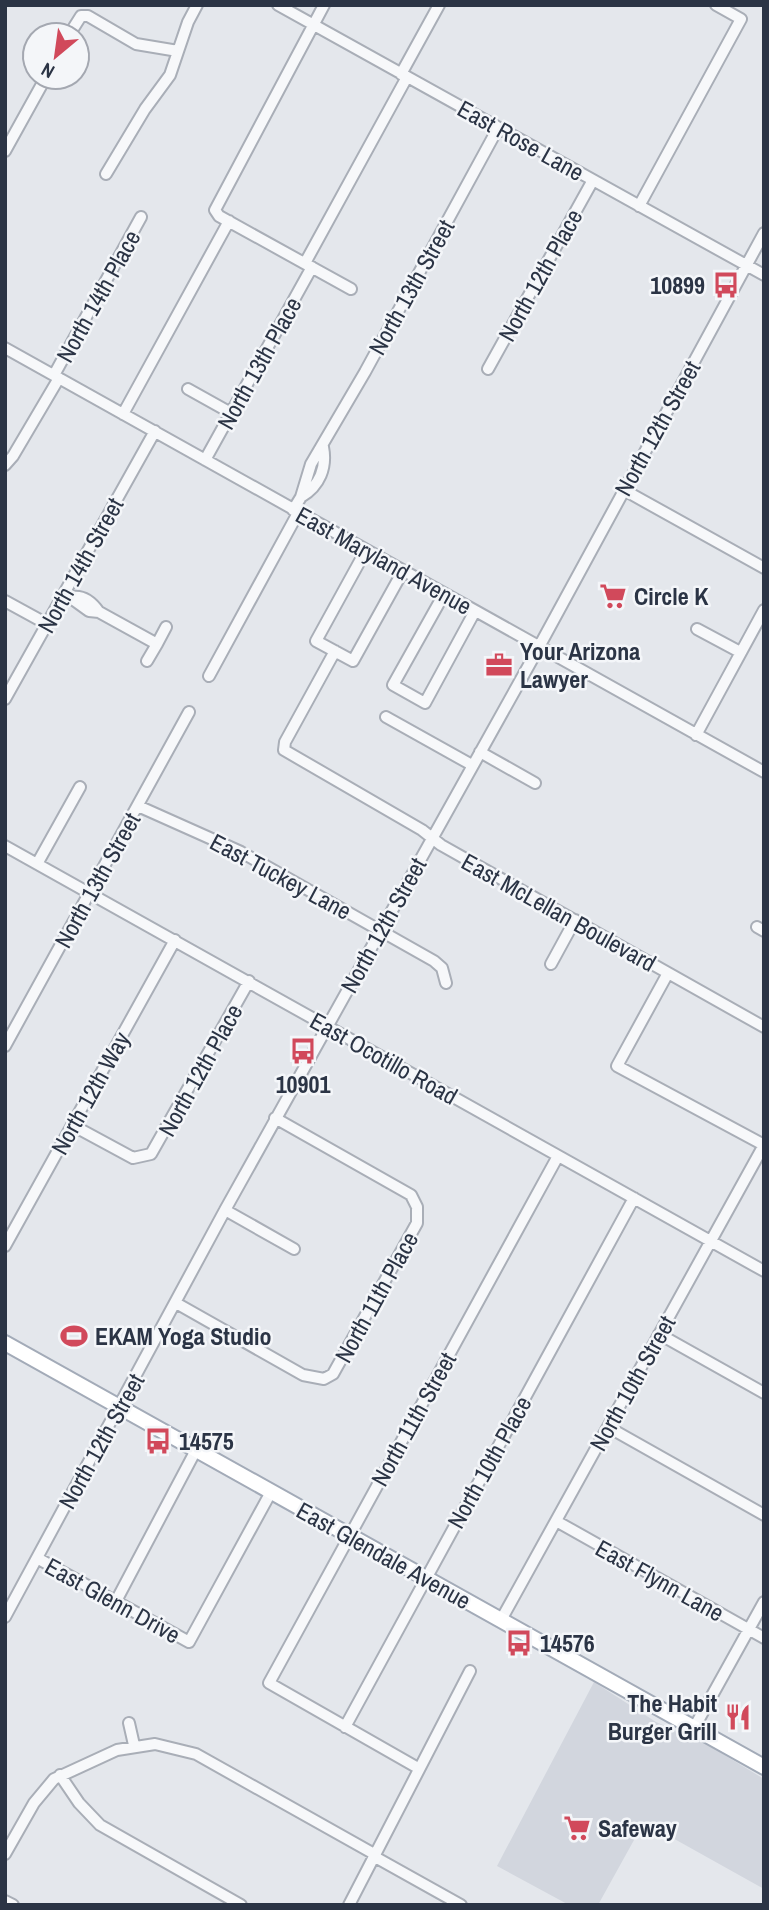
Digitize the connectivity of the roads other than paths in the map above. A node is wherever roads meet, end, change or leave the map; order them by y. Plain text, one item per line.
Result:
1 (197, 5) edge
2 (278, 5) edge
3 (324, 5) edge
4 (439, 5) edge
5 (716, 5) edge
6 (78, 21) edge
7 (314, 25) junction
8 (178, 51) junction
9 (404, 75) junction
10 (38, 91) edge
11 (498, 128) junction
12 (5, 151) edge
13 (107, 174) dead end
14 (593, 180) junction
15 (639, 205) junction
16 (141, 217) dead end
17 (229, 221) junction
18 (764, 233) edge
19 (308, 265) junction
20 (746, 265) junction
21 (764, 275) edge
22 (351, 289) dead end
23 (5, 348) edge
24 (488, 369) dead end
25 (57, 377) junction
26 (188, 389) dead end
27 (122, 414) junction
28 (231, 414) junction
29 (155, 432) junction
30 (205, 460) junction
31 (5, 465) edge
32 (624, 490) junction
33 (296, 512) junction
34 (366, 550) junction
35 (764, 568) edge
36 (403, 570) junction
37 (444, 594) junction
38 (68, 595) junction
39 (5, 601) edge
40 (764, 610) edge
41 (475, 611) junction
42 (47, 624) junction
43 (166, 627) dead end
44 (696, 629) dead end
45 (157, 644) junction
46 (539, 647) junction
47 (335, 651) junction
48 (740, 652) junction
49 (147, 661) dead end
50 (209, 676) dead end
51 (5, 699) edge
52 (189, 712) dead end
53 (386, 717) dead end
54 (696, 736) junction
55 (480, 751) junction
56 (472, 765) junction
57 (764, 772) edge
58 (535, 783) dead end
59 (80, 786) dead end
60 (138, 806) junction
61 (431, 838) junction
62 (5, 846) edge
63 (37, 864) junction
64 (91, 892) junction
65 (575, 920) junction
66 (380, 930) junction
67 (175, 940) junction
68 (551, 964) dead end
69 (668, 973) junction
70 (249, 981) junction
71 (446, 983) dead end
72 (327, 1026) junction
73 (764, 1027) edge
74 (5, 1046) edge
75 (275, 1118) junction
76 (72, 1125) junction
77 (764, 1145) edge
78 (558, 1156) junction
79 (634, 1198) junction
80 (225, 1210) junction
81 (711, 1241) junction
82 (5, 1246) edge
83 (294, 1249) dead end
84 (764, 1270) edge
85 (176, 1303) junction
86 (659, 1334) junction
87 (5, 1343) edge
88 (764, 1393) edge
89 (120, 1408) junction
90 (607, 1427) junction
91 (196, 1450) junction
92 (271, 1492) junction
93 (764, 1515) edge
94 (556, 1521) junction
95 (349, 1536) junction
96 (37, 1558) junction
97 (425, 1578) junction
98 (764, 1602) edge
99 (115, 1603) junction
100 (5, 1617) edge
101 (501, 1620) junction
102 (748, 1629) junction
103 (764, 1637) edge
104 (470, 1671) dead end
105 (129, 1723) dead end
106 (345, 1727) junction
107 (694, 1728) junction
108 (134, 1745) junction
109 (764, 1767) edge
110 (418, 1768) junction
111 (60, 1775) junction
112 (5, 1829) edge
113 (16, 1835) junction
114 (5, 1854) edge
115 (376, 1856) junction
116 (5, 1901) edge
117 (13, 1905) edge
118 (241, 1905) edge
119 (349, 1905) edge
120 (461, 1905) edge

1 - 8 street
2 - 7 street, East Rose Lane
3 - 7 street
4 - 9 street, North 13th Place
5 - 15 street
6 - 8 street
7 - 9 street, East Rose Lane
7 - 17 street
8 - 13 street
9 - 11 street, East Rose Lane
9 - 19 street, North 13th Place
10 - 12 street
11 - 14 street, East Rose Lane
11 - 33 street, North 13th Street
14 - 15 street, East Rose Lane
14 - 24 street, North 12th Place
15 - 20 street, East Rose Lane
16 - 25 street, North 14th Place
17 - 19 street
17 - 27 street
18 - 20 street, North 12th Street
19 - 22 street
19 - 28 street, North 13th Place
20 - 21 street, East Rose Lane
20 - 32 street, North 12th Street
23 - 25 street, East Maryland Avenue
25 - 27 street, East Maryland Avenue
25 - 31 street, North 14th Place
26 - 28 street
27 - 29 street, East Maryland Avenue
28 - 30 street, North 13th Place
29 - 30 street, East Maryland Avenue
29 - 38 street, North 14th Street
30 - 33 street, East Maryland Avenue
32 - 35 street
32 - 46 street, North 12th Street
33 - 34 street, East Maryland Avenue
33 - 50 street, North 13th Street
34 - 36 street, East Maryland Avenue
34 - 47 street
36 - 37 street, East Maryland Avenue
36 - 47 street
37 - 41 street, East Maryland Avenue
37 - 41 street
38 - 42 street, North 14th Street
38 - 45 street
39 - 42 street
40 - 48 street
41 - 46 street, East Maryland Avenue
42 - 51 street, North 14th Street
43 - 45 street
44 - 48 street
45 - 49 street
46 - 54 street, East Maryland Avenue
46 - 55 street, North 12th Street
47 - 61 street, East McLellan Boulevard
48 - 54 street
52 - 60 street, North 13th Street
53 - 56 street
54 - 57 street, East Maryland Avenue
55 - 56 street, North 12th Street
55 - 58 street
56 - 61 street, North 12th Street
59 - 63 street
60 - 64 street, North 13th Street
60 - 66 street, East Tuckey Lane
61 - 65 street, East McLellan Boulevard
61 - 66 street, North 12th Street
62 - 63 street, East Ocotillo Road
63 - 64 street, East Ocotillo Road
64 - 67 street, East Ocotillo Road
64 - 74 street, North 13th Street
65 - 68 street
65 - 69 street, East McLellan Boulevard
66 - 71 street, East Tuckey Lane
66 - 72 street, North 12th Street
67 - 70 street, East Ocotillo Road
67 - 76 street, North 12th Way
69 - 73 street, East McLellan Boulevard
69 - 77 street
70 - 72 street, East Ocotillo Road
70 - 76 street, North 12th Place
72 - 75 street, North 12th Street
72 - 78 street, East Ocotillo Road
75 - 80 street, North 12th Street
75 - 85 street, North 11th Place
76 - 82 street, North 12th Way
77 - 81 street, North 10th Street
78 - 79 street, East Ocotillo Road
78 - 95 street, North 11th Street
79 - 81 street, East Ocotillo Road
79 - 97 street, North 10th Place
80 - 83 street
80 - 85 street, North 12th Street
81 - 84 street, East Ocotillo Road
81 - 86 street, North 10th Street
85 - 89 street, North 12th Street
86 - 88 street
86 - 90 street, North 10th Street
87 - 89 main road, East Glendale Avenue
89 - 91 main road, East Glendale Avenue
89 - 96 street, North 12th Street
90 - 93 street
90 - 94 street, North 10th Street
91 - 92 main road, East Glendale Avenue
91 - 99 street
92 - 95 main road, East Glendale Avenue
92 - 99 street, East Glenn Drive
94 - 101 street, North 10th Street
94 - 102 street, East Flynn Lane
95 - 97 main road, East Glendale Avenue
95 - 106 street, North 11th Street
96 - 99 street, East Glenn Drive
96 - 100 street, North 12th Street
97 - 101 main road, East Glendale Avenue
97 - 106 street, North 10th Place
98 - 102 street
101 - 107 main road, East Glendale Avenue
102 - 103 street, East Flynn Lane
102 - 107 street
104 - 110 street
105 - 108 street
106 - 110 street
107 - 109 main road, East Glendale Avenue
108 - 111 street
108 - 115 street
110 - 115 street
111 - 113 street
111 - 118 street
112 - 113 street
113 - 114 street
115 - 119 street
115 - 120 street
116 - 117 street

